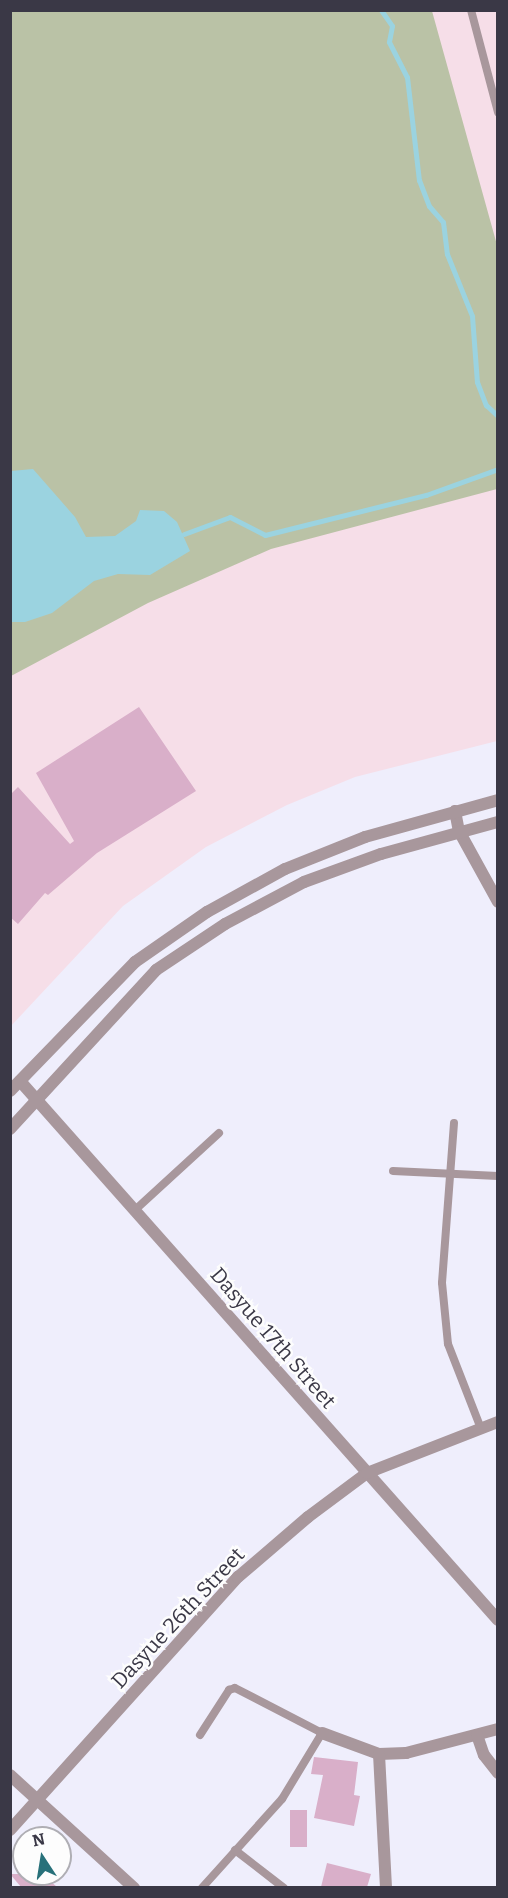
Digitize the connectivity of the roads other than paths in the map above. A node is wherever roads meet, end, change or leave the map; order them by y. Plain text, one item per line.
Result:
1 (471, 10) edge
2 (498, 111) edge
3 (498, 801) edge
4 (454, 811) junction
5 (498, 822) edge
6 (459, 831) junction
7 (498, 902) edge
8 (20, 1081) junction
9 (10, 1091) edge
10 (38, 1100) junction
11 (454, 1124) dead end
12 (10, 1129) edge
13 (219, 1133) dead end
14 (393, 1171) dead end
15 (498, 1176) edge
16 (450, 1177) junction
17 (135, 1210) junction
18 (498, 1422) edge
19 (480, 1426) junction
20 (367, 1473) junction
21 (498, 1620) edge
22 (498, 1729) edge
23 (322, 1733) junction
24 (200, 1735) dead end
25 (477, 1735) junction
26 (379, 1754) junction
27 (498, 1773) edge
28 (10, 1775) edge
29 (38, 1801) junction
30 (10, 1830) edge
31 (235, 1850) junction
32 (134, 1887) edge
33 (202, 1887) edge
34 (284, 1887) edge
35 (386, 1887) edge

1 - 2 lane
3 - 4 street
4 - 6 street
4 - 8 street
5 - 6 street
6 - 7 street
6 - 10 street
8 - 9 street
8 - 10 street, Dasyue 17th Street
10 - 12 street
10 - 17 street, Dasyue 17th Street
11 - 16 lane
13 - 17 lane
14 - 16 lane
15 - 16 lane
16 - 19 lane
17 - 20 street, Dasyue 17th Street
18 - 19 street, Dasyue 26th Street
19 - 20 street, Dasyue 26th Street
20 - 21 street, Dasyue 17th Street
20 - 29 street, Dasyue 26th Street
22 - 25 street
23 - 24 lane
23 - 26 street
23 - 31 lane
25 - 26 street
25 - 27 street
26 - 35 street
28 - 29 street
29 - 30 street, Dasyue 26th Street
29 - 32 street
31 - 33 lane
31 - 34 lane

